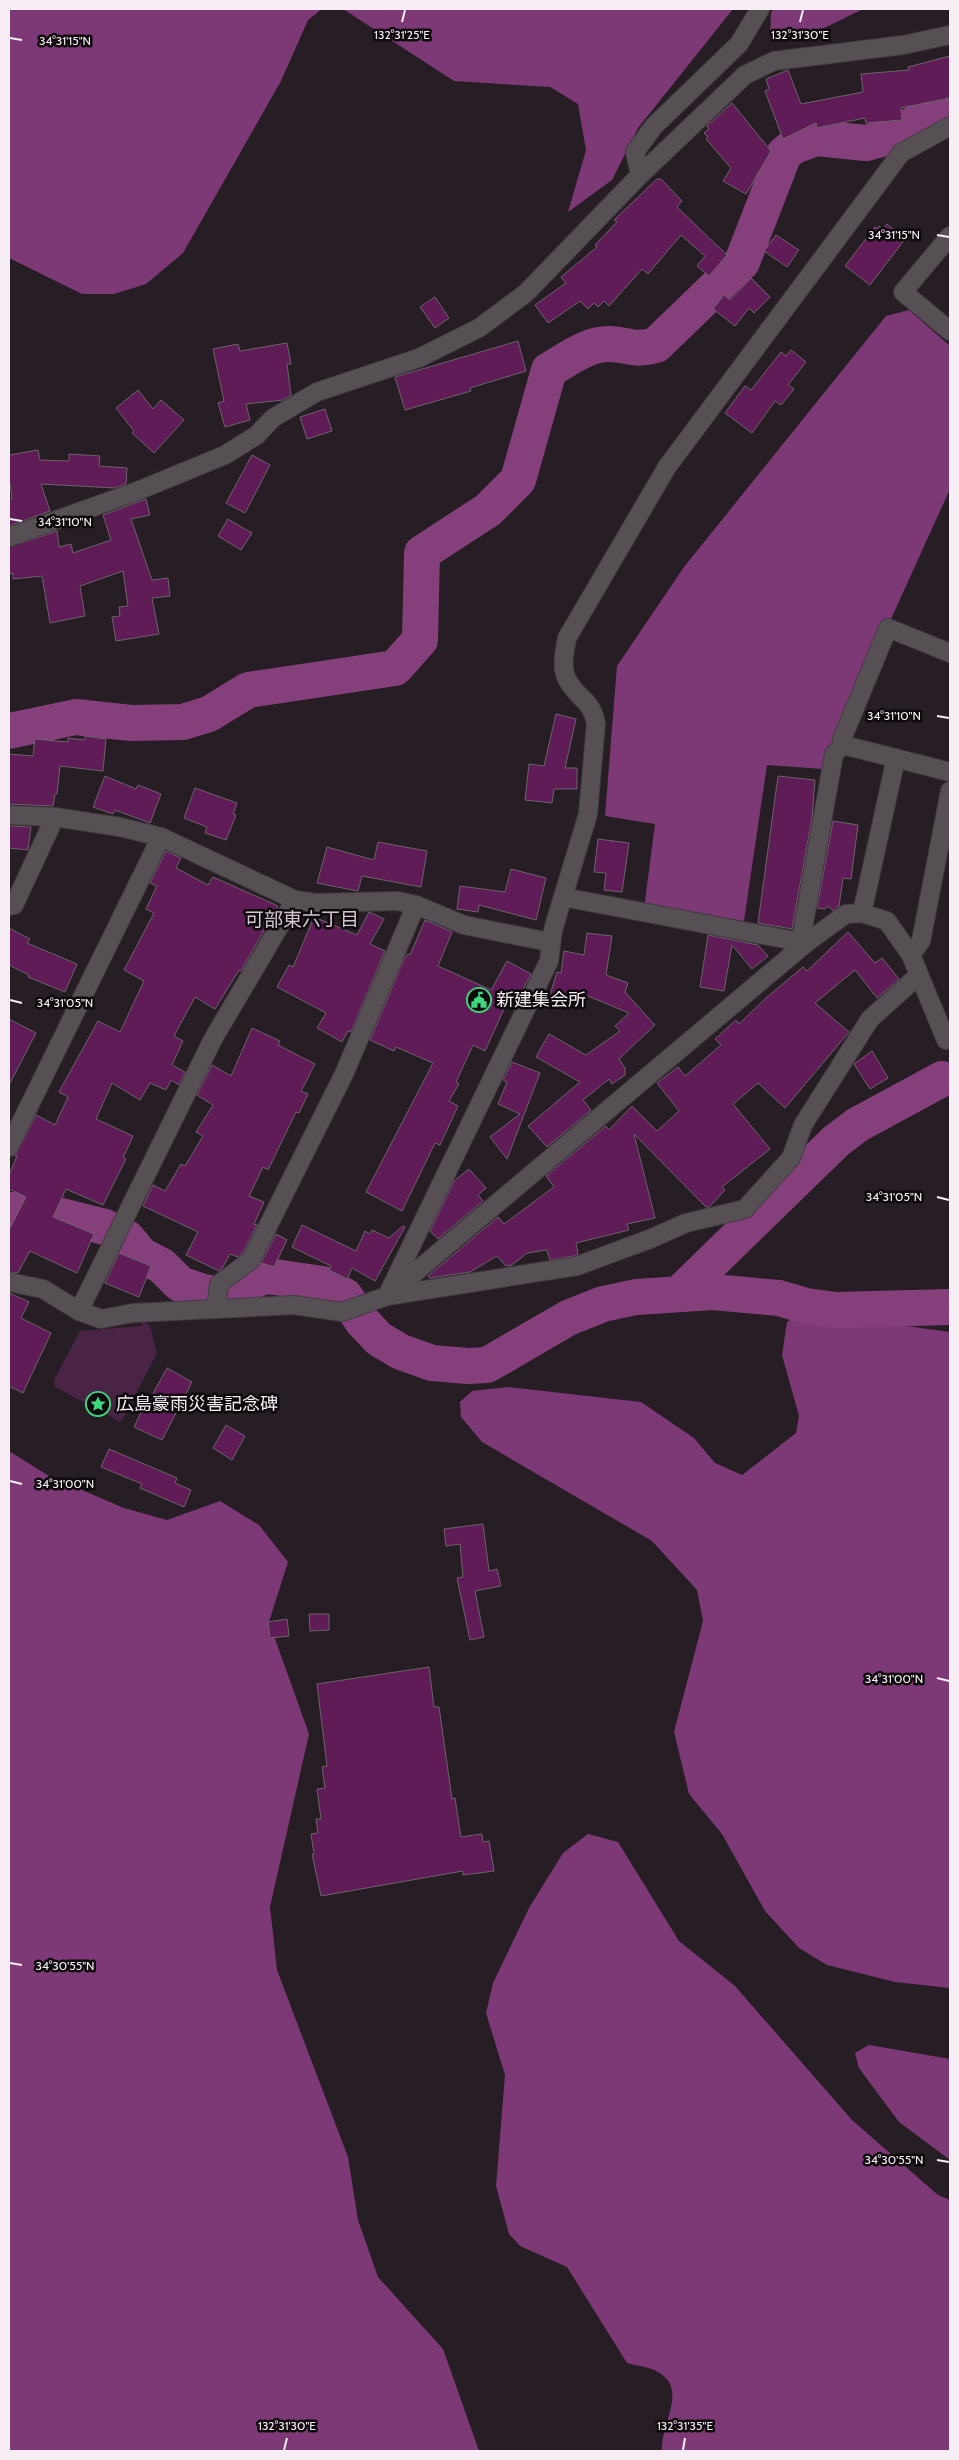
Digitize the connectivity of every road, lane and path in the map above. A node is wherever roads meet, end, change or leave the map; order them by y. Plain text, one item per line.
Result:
1 (760, 9) edge
2 (950, 35) edge
3 (950, 126) edge
4 (640, 175) junction
5 (950, 236) edge
6 (950, 331) edge
7 (9, 536) edge
8 (950, 654) edge
9 (844, 744) junction
10 (896, 758) junction
11 (950, 772) edge
12 (950, 790) edge
13 (9, 815) edge
14 (55, 817) junction
15 (161, 837) junction
16 (563, 897) junction
17 (295, 900) junction
18 (416, 905) junction
19 (9, 906) edge
20 (862, 913) junction
21 (551, 938) junction
22 (806, 943) junction
23 (911, 955) junction
24 (919, 976) junction
25 (946, 1040) dead end
26 (9, 1147) edge
27 (9, 1282) edge
28 (387, 1296) junction
29 (217, 1299) junction
30 (79, 1312) junction

1 - 4 street
2 - 4 street
3 - 16 street
4 - 7 street
5 - 6 street
8 - 9 street
9 - 10 street
9 - 22 street
10 - 11 street
10 - 20 street
12 - 23 street
13 - 14 street
14 - 15 street
14 - 19 street
15 - 17 street
15 - 26 street
16 - 21 street
16 - 22 street
17 - 18 street
17 - 30 street
18 - 21 street
18 - 29 street
20 - 22 street
20 - 23 street
21 - 28 street
22 - 28 street
23 - 24 street
24 - 25 street
24 - 28 street
27 - 30 street
28 - 29 street
29 - 30 street

